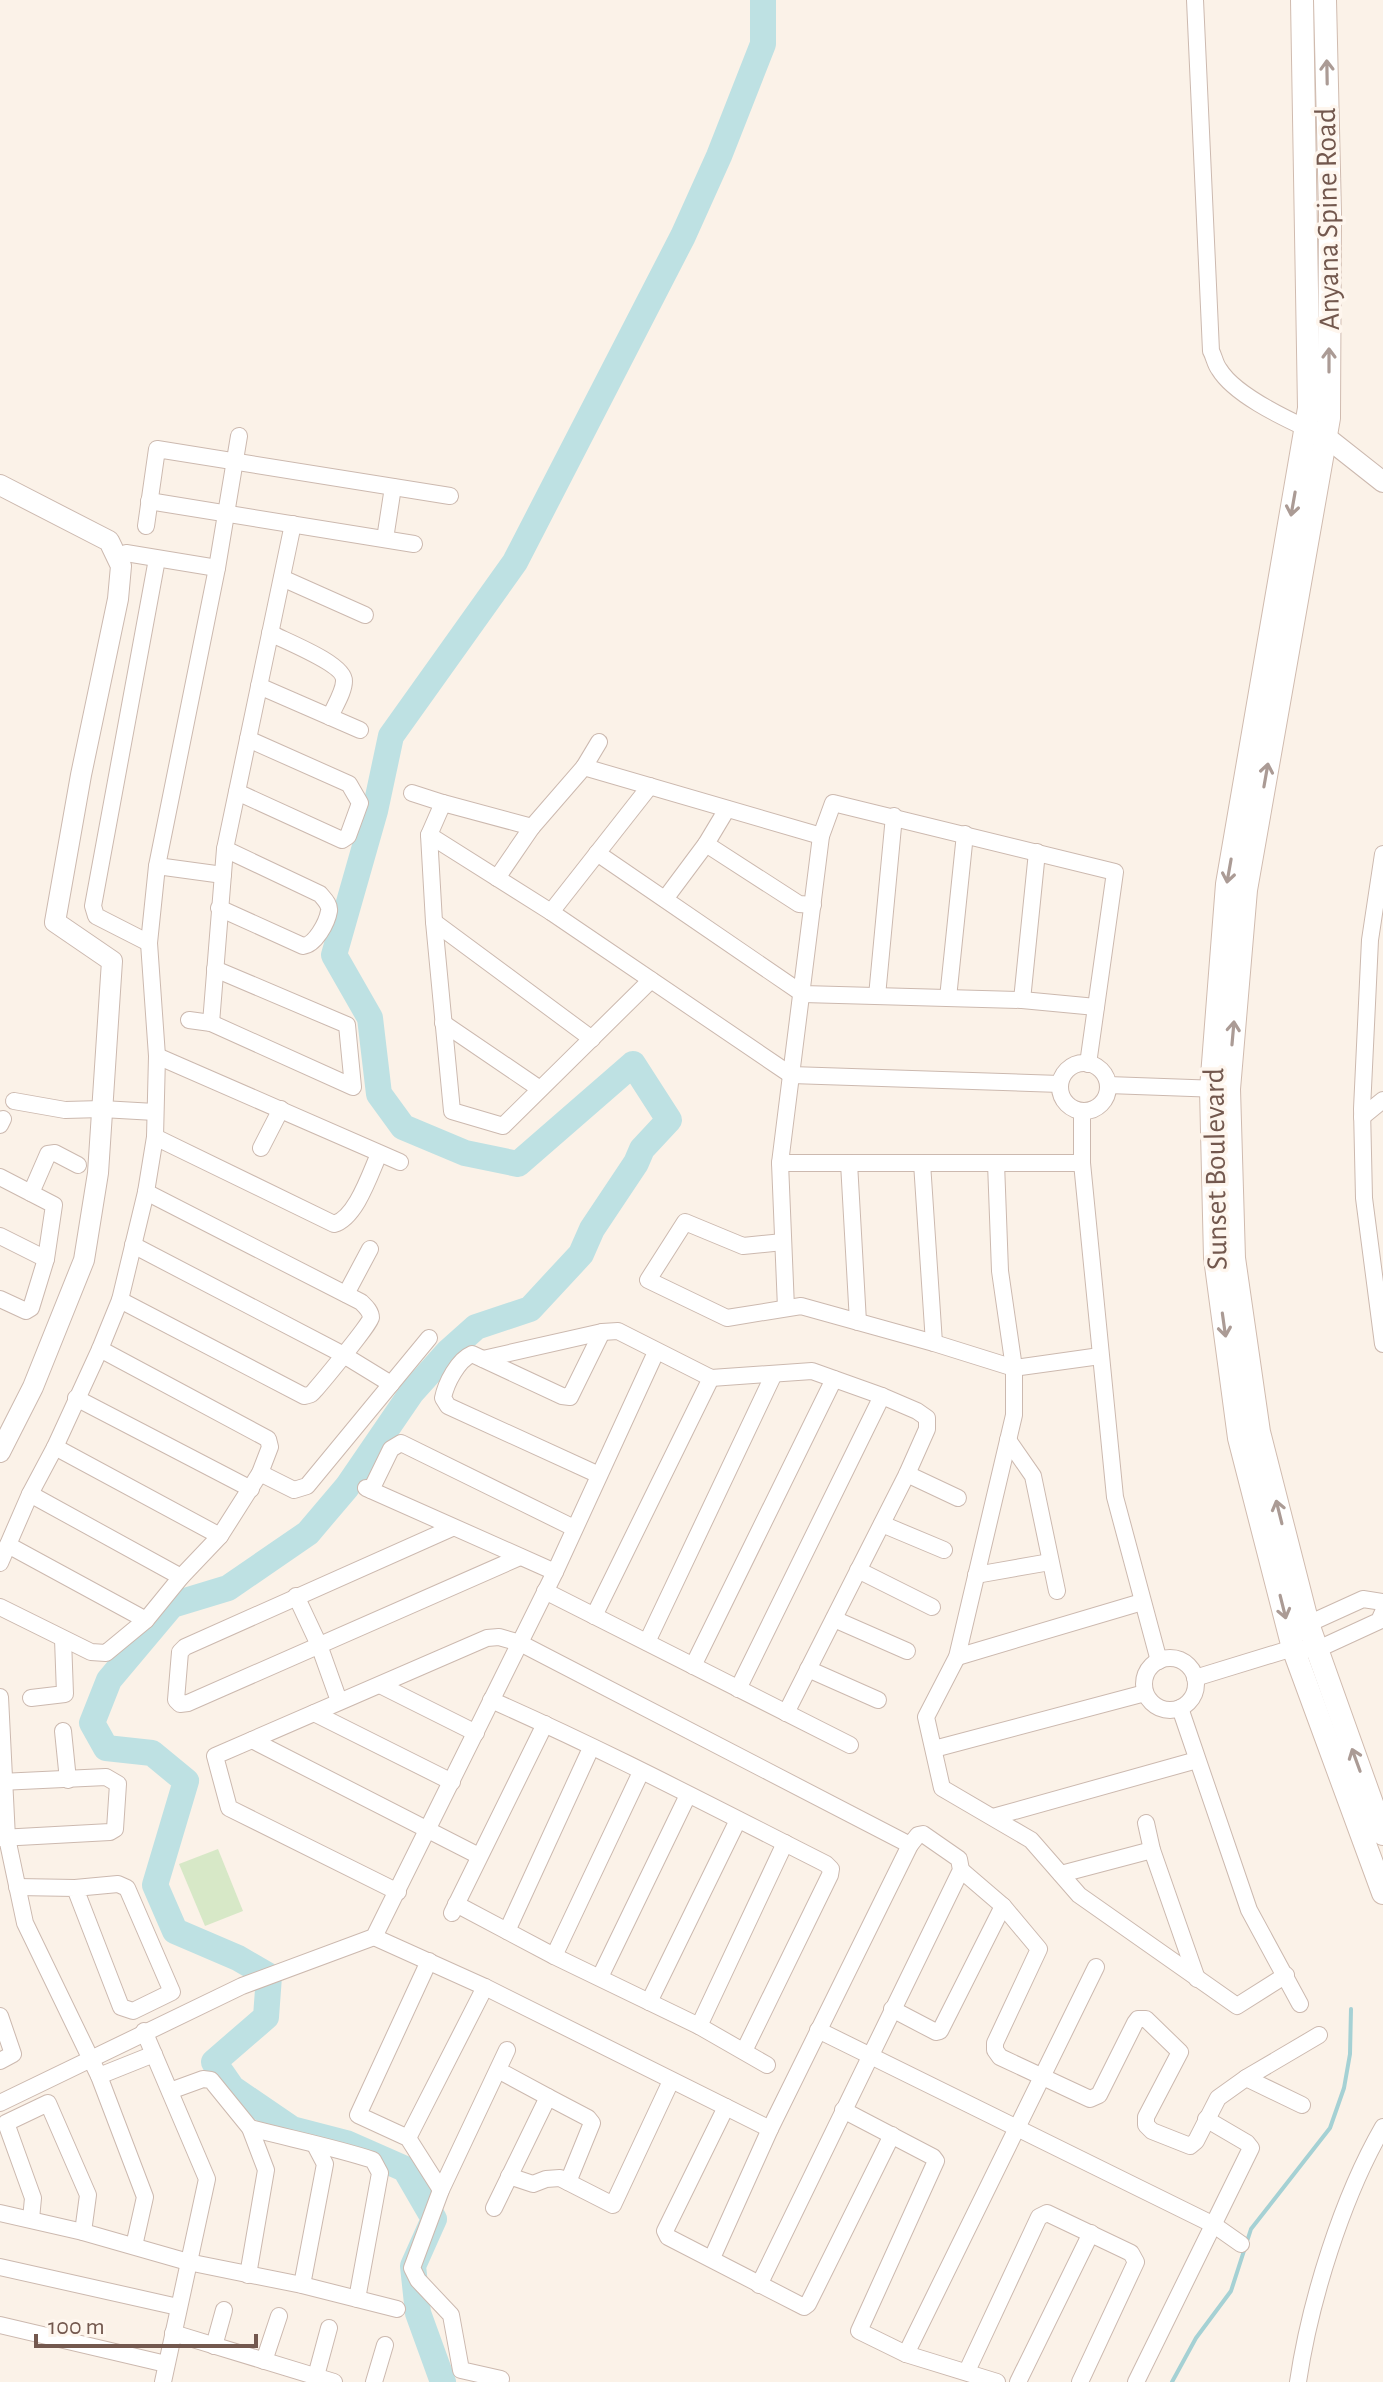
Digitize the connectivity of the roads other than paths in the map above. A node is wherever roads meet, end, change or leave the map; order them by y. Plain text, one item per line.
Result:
1 (1195, 0) edge
2 (1302, 0) edge
3 (1325, 0) edge
4 (1316, 432) junction
5 (239, 436) dead end
6 (236, 462) junction
7 (1383, 482) edge
8 (0, 485) edge
9 (393, 487) junction
10 (450, 496) dead end
11 (149, 501) junction
12 (227, 514) junction
13 (293, 524) junction
14 (146, 526) dead end
15 (385, 539) junction
16 (414, 544) dead end
17 (126, 553) dead end
18 (157, 559) junction
19 (217, 568) junction
20 (282, 578) junction
21 (365, 615) dead end
22 (270, 633) junction
23 (259, 686) junction
24 (330, 717) junction
25 (360, 730) dead end
26 (248, 739) junction
27 (599, 742) dead end
28 (584, 767) junction
29 (650, 786) junction
30 (237, 792) junction
31 (412, 793) dead end
32 (443, 803) junction
33 (727, 809) junction
34 (894, 816) junction
35 (532, 827) junction
36 (965, 834) junction
37 (429, 835) junction
38 (821, 836) junction
39 (706, 844) junction
40 (225, 849) junction
41 (1037, 852) junction
42 (597, 853) junction
43 (1383, 854) edge
44 (157, 866) junction
45 (223, 875) junction
46 (497, 878) junction
47 (665, 899) junction
48 (813, 905) junction
49 (219, 908) junction
50 (551, 912) junction
51 (434, 922) junction
52 (149, 943) junction
53 (215, 969) junction
54 (651, 980) junction
55 (803, 994) junction
56 (877, 996) junction
57 (1383, 997) edge
58 (948, 998) junction
59 (1022, 1000) junction
60 (1096, 1007) junction
61 (1367, 1011) junction
62 (189, 1020) dead end
63 (211, 1023) junction
64 (443, 1023) junction
65 (592, 1039) junction
66 (157, 1056) junction
67 (1088, 1064) junction
68 (791, 1075) junction
69 (1060, 1084) junction
70 (1108, 1085) junction
71 (540, 1089) junction
72 (1220, 1089) junction
73 (1383, 1100) edge
74 (14, 1101) dead end
75 (102, 1109) junction
76 (281, 1109) junction
77 (1082, 1111) junction
78 (155, 1112) junction
79 (1362, 1117) junction
80 (155, 1137) junction
81 (261, 1148) dead end
82 (379, 1154) junction
83 (400, 1162) dead end
84 (780, 1163) junction
85 (849, 1163) junction
86 (922, 1163) junction
87 (996, 1163) junction
88 (1082, 1163) junction
89 (78, 1165) dead end
90 (0, 1177) edge
91 (146, 1192) junction
92 (31, 1193) junction
93 (0, 1236) edge
94 (783, 1242) junction
95 (133, 1245) junction
96 (370, 1249) dead end
97 (46, 1259) junction
98 (346, 1294) junction
99 (0, 1299) edge
100 (120, 1300) junction
101 (786, 1308) junction
102 (858, 1322) junction
103 (602, 1332) junction
104 (429, 1338) dead end
105 (934, 1343) junction
106 (1383, 1344) edge
107 (100, 1349) junction
108 (656, 1352) junction
109 (342, 1354) junction
110 (1100, 1356) junction
111 (483, 1359) junction
112 (1014, 1368) junction
113 (773, 1376) junction
114 (711, 1378) junction
115 (834, 1379) junction
116 (391, 1384) junction
117 (882, 1396) junction
118 (76, 1398) junction
119 (1008, 1440) junction
120 (55, 1447) junction
121 (0, 1452) edge
122 (260, 1473) junction
123 (907, 1474) junction
124 (599, 1475) junction
125 (251, 1489) junction
126 (30, 1494) junction
127 (958, 1498) dead end
128 (882, 1524) junction
129 (452, 1528) junction
130 (574, 1528) junction
131 (220, 1536) junction
132 (8, 1545) junction
133 (944, 1550) dead end
134 (520, 1557) junction
135 (1050, 1562) junction
136 (0, 1563) edge
137 (858, 1570) junction
138 (555, 1572) junction
139 (976, 1575) junction
140 (181, 1577) junction
141 (545, 1591) junction
142 (1057, 1591) dead end
143 (296, 1596) junction
144 (1142, 1602) junction
145 (1383, 1602) edge
146 (0, 1607) edge
147 (932, 1607) dead end
148 (1383, 1612) edge
149 (594, 1616) junction
150 (834, 1619) junction
151 (146, 1620) junction
152 (1308, 1624) junction
153 (63, 1639) junction
154 (647, 1642) junction
155 (520, 1643) junction
156 (319, 1645) junction
157 (1293, 1648) junction
158 (1316, 1650) junction
159 (907, 1651) dead end
160 (957, 1657) junction
161 (1159, 1661) junction
162 (693, 1666) junction
163 (808, 1669) junction
164 (1195, 1678) junction
165 (380, 1685) junction
166 (738, 1689) junction
167 (1145, 1693) junction
168 (0, 1697) edge
169 (31, 1698) dead end
170 (491, 1700) junction
171 (878, 1700) dead end
172 (339, 1701) junction
173 (1180, 1708) junction
174 (314, 1713) junction
175 (786, 1713) junction
176 (545, 1724) junction
177 (63, 1731) dead end
178 (476, 1733) junction
179 (252, 1740) junction
180 (850, 1745) dead end
181 (591, 1748) junction
182 (934, 1749) junction
183 (1197, 1760) junction
184 (641, 1772) junction
185 (68, 1780) junction
186 (2, 1782) edge
187 (452, 1782) junction
188 (688, 1795) junction
189 (993, 1817) junction
190 (738, 1820) junction
191 (1146, 1823) dead end
192 (428, 1831) junction
193 (1383, 1834) edge
194 (3, 1838) edge
195 (785, 1843) junction
196 (910, 1845) junction
197 (1152, 1850) junction
198 (479, 1856) junction
199 (961, 1870) junction
200 (1061, 1874) junction
201 (17, 1887) junction
202 (75, 1888) junction
203 (398, 1892) junction
204 (1383, 1893) edge
205 (1003, 1906) junction
206 (507, 1931) junction
207 (374, 1937) junction
208 (554, 1956) junction
209 (429, 1961) junction
210 (1096, 1967) dead end
211 (1286, 1975) junction
212 (600, 1977) junction
213 (1197, 1979) junction
214 (485, 1987) junction
215 (649, 2002) junction
216 (1300, 2004) dead end
217 (892, 2009) junction
218 (0, 2016) edge
219 (699, 2026) junction
220 (818, 2030) junction
221 (144, 2031) junction
222 (1319, 2035) dead end
223 (507, 2050) dead end
224 (744, 2051) junction
225 (154, 2054) junction
226 (870, 2056) junction
227 (89, 2060) junction
228 (0, 2061) edge
229 (767, 2065) dead end
230 (498, 2070) junction
231 (99, 2076) junction
232 (1043, 2076) junction
233 (1246, 2078) junction
234 (44, 2081) junction
235 (671, 2081) junction
236 (170, 2091) junction
237 (548, 2097) junction
238 (0, 2103) edge
239 (48, 2103) junction
240 (1302, 2105) dead end
241 (726, 2107) junction
242 (843, 2110) junction
243 (1206, 2119) junction
244 (1383, 2127) edge
245 (250, 2128) junction
246 (1017, 2128) junction
247 (770, 2129) junction
248 (892, 2135) junction
249 (408, 2138) junction
250 (315, 2145) junction
251 (509, 2176) junction
252 (568, 2182) junction
253 (441, 2190) junction
254 (494, 2208) dead end
255 (0, 2213) edge
256 (31, 2219) junction
257 (1214, 2225) junction
258 (83, 2232) junction
259 (1091, 2233) junction
260 (1241, 2244) dead end
261 (134, 2246) junction
262 (712, 2258) junction
263 (188, 2262) junction
264 (0, 2267) edge
265 (248, 2275) junction
266 (302, 2285) junction
267 (759, 2285) junction
268 (357, 2299) junction
269 (178, 2307) junction
270 (397, 2309) dead end
271 (224, 2310) dead end
272 (279, 2316) dead end
273 (0, 2325) edge
274 (329, 2328) dead end
275 (173, 2333) junction
276 (385, 2345) dead end
277 (214, 2346) junction
278 (906, 2354) junction
279 (264, 2361) junction
280 (166, 2364) junction
281 (967, 2371) junction
282 (316, 2376) junction
283 (501, 2379) dead end
284 (163, 2382) edge
285 (334, 2382) edge
286 (374, 2382) edge
287 (997, 2382) edge
288 (1018, 2382) edge
289 (1080, 2382) edge
290 (1136, 2382) edge
291 (1298, 2382) edge

1 - 4 street
2 - 4 main road, Anyana Spine Road
4 -> 3 main road, Anyana Spine Road
4 - 7 street
4 - 72 main road, Sunset Boulevard
5 - 6 street
6 - 9 street
6 - 11 street
6 - 12 street
8 - 75 street
9 - 10 street
9 - 15 street
11 - 12 street
11 - 14 street
12 - 13 street
12 - 19 street
13 - 15 street
13 - 20 street
15 - 16 street
17 - 18 street
18 - 19 street
18 - 52 street
19 - 44 street
20 - 21 street
20 - 22 street
22 - 23 street
22 - 24 street
23 - 24 street
23 - 26 street
24 - 25 street
26 - 30 street
26 - 30 street
27 - 28 street
28 - 29 street
28 - 35 street
29 - 33 street
29 - 42 street
30 - 40 street
31 - 32 street
32 - 35 street
32 - 37 street
33 - 38 street
33 - 39 street
34 - 36 street
34 - 38 street
34 - 56 street
35 - 46 street
36 - 41 street
36 - 58 street
37 - 46 street
37 - 51 street
38 - 48 street
39 - 47 street
39 - 48 street
40 - 45 street
40 - 49 street
41 - 59 street
41 - 60 street
42 - 47 street
42 - 50 street
43 - 61 street
44 - 45 street
44 - 52 street
45 - 49 street
46 - 50 street
47 - 55 street
48 - 55 street
49 - 53 street
50 - 54 street
51 - 64 street
51 - 65 street
52 - 66 street
53 - 63 street
53 - 63 street
54 - 65 street
54 - 68 street
55 - 56 street
55 - 68 street
56 - 58 street
57 - 61 street
58 - 59 street
59 - 60 street
60 - 67 street
61 - 79 street
62 - 63 street
64 - 71 street
64 - 71 street
65 - 71 street
66 - 76 street
66 - 78 street
67 - 69 street
67 - 70 street
68 - 69 street
68 - 84 street
69 - 77 street
70 - 72 street
70 - 77 street
152 -> 72 main road, Sunset Boulevard
72 -> 157 main road, Sunset Boulevard
73 - 79 street
74 - 75 street
75 - 78 street
75 - 121 street
76 - 81 street
76 - 82 street
77 - 88 street
78 - 80 street
79 - 106 street
80 - 82 street
80 - 91 street
82 - 83 street
84 - 85 street
84 - 94 street
85 - 86 street
85 - 102 street
86 - 87 street
86 - 105 street
87 - 88 street
87 - 112 street
88 - 110 street
89 - 92 street
90 - 92 street
91 - 95 street
91 - 98 street
92 - 97 street
93 - 97 street
94 - 101 street
94 - 101 street
95 - 100 street
95 - 109 street
96 - 98 street
97 - 99 street
98 - 109 street
100 - 107 street
100 - 109 street
101 - 102 street
102 - 105 street
103 - 108 street
103 - 111 street
103 - 111 street
104 - 116 street
105 - 112 street
107 - 118 street
107 - 122 street
108 - 114 street
108 - 124 street
109 - 116 street
110 - 112 street
110 - 144 street
111 - 124 street
112 - 119 street
113 - 114 street
113 - 115 street
113 - 154 street
114 - 149 street
115 - 117 street
115 - 162 street
116 - 122 street
117 - 123 street
117 - 166 street
118 - 120 street
118 - 125 street
119 - 135 street
119 - 139 street
120 - 126 street
120 - 131 street
122 - 125 street
123 - 127 street
123 - 128 street
124 - 130 street
125 - 131 street
126 - 132 street
126 - 140 street
128 - 133 street
128 - 137 street
129 - 130 street
129 - 134 street
129 - 143 street
130 - 138 street
131 - 140 street
132 - 136 street
132 - 151 street
134 - 138 street
134 - 156 street
135 - 139 street
135 - 142 street
137 - 147 street
137 - 150 street
138 - 141 street
139 - 160 street
140 - 151 street
141 - 149 street
141 - 155 street
143 - 156 street
143 - 156 street
144 - 160 street
144 - 161 street
145 - 152 street
146 - 153 street
148 - 158 street
149 - 154 street
150 - 159 street
150 - 163 street
151 - 153 street
152 - 157 street
152 - 158 main road, Sunset Boulevard
153 - 169 street
154 - 162 street
155 - 165 street
155 - 170 street
155 - 196 street
156 - 172 street
157 - 158 street
157 - 164 street
157 - 204 main road, Sunset Boulevard
193 -> 158 main road, Sunset Boulevard
160 - 182 street
161 - 164 street
161 - 167 street
162 - 166 street
163 - 171 street
163 - 175 street
164 - 173 street
165 - 172 street
165 - 178 street
166 - 175 street
167 - 173 street
167 - 182 street
168 - 186 street
170 - 176 street
170 - 178 street
172 - 174 street
173 - 183 street
174 - 179 street
174 - 187 street
175 - 180 street
176 - 181 street
176 - 198 street
177 - 185 street
178 - 187 street
179 - 192 street
179 - 203 street
181 - 184 street
181 - 206 street
182 - 189 street
183 - 189 street
183 - 211 street
184 - 188 street
184 - 208 street
185 - 186 street
185 - 194 street
186 - 194 street
187 - 192 street
188 - 190 street
188 - 212 street
189 - 200 street
190 - 195 street
190 - 215 street
191 - 197 street
192 - 198 street
192 - 203 street
194 - 201 street
195 - 219 street
195 - 224 street
196 - 199 street
196 - 220 street
197 - 200 street
197 - 213 street
198 - 206 street
199 - 205 street
199 - 217 street
200 - 213 street
201 - 202 street
201 - 227 street
202 - 202 street
203 - 207 street
205 - 217 street
205 - 232 street
206 - 208 street
207 - 209 street
207 - 221 street
208 - 212 street
209 - 214 street
209 - 249 street
210 - 232 street
211 - 213 street
211 - 216 street
212 - 215 street
214 - 235 street
214 - 249 street
215 - 219 street
217 - 226 street
218 - 228 street
219 - 224 street
220 - 226 street
220 - 247 street
221 - 225 street
221 - 227 street
222 - 233 street
223 - 230 street
224 - 229 street
225 - 231 street
225 - 236 street
226 - 242 street
226 - 246 street
227 - 231 street
227 - 234 street
230 - 237 street
230 - 253 street
231 - 261 street
232 - 243 street
232 - 246 street
233 - 240 street
233 - 243 street
234 - 238 street
234 - 239 street
235 - 241 street
235 - 252 street
236 - 245 street
236 - 263 street
237 - 251 street
237 - 252 street
239 - 256 street
239 - 258 street
241 - 247 street
241 - 262 street
242 - 248 street
242 - 267 street
243 - 257 street
244 - 291 street
245 - 250 street
245 - 265 street
246 - 257 street
246 - 278 street
247 - 262 street
248 - 267 street
248 - 278 street
249 - 253 street
250 - 266 street
250 - 268 street
251 - 252 street
251 - 254 street
253 - 283 street
255 - 256 street
256 - 258 street
257 - 260 street
257 - 290 street
258 - 261 street
259 - 281 street
259 - 288 street
259 - 289 street
261 - 263 street
262 - 267 street
263 - 265 street
263 - 269 street
264 - 269 street
265 - 266 street
266 - 268 street
268 - 270 street
269 - 275 street
271 - 277 street
272 - 279 street
273 - 280 street
274 - 282 street
275 - 277 street
275 - 280 street
276 - 286 street
277 - 279 street
278 - 281 street
279 - 282 street
280 - 284 street
281 - 287 street
282 - 285 street

